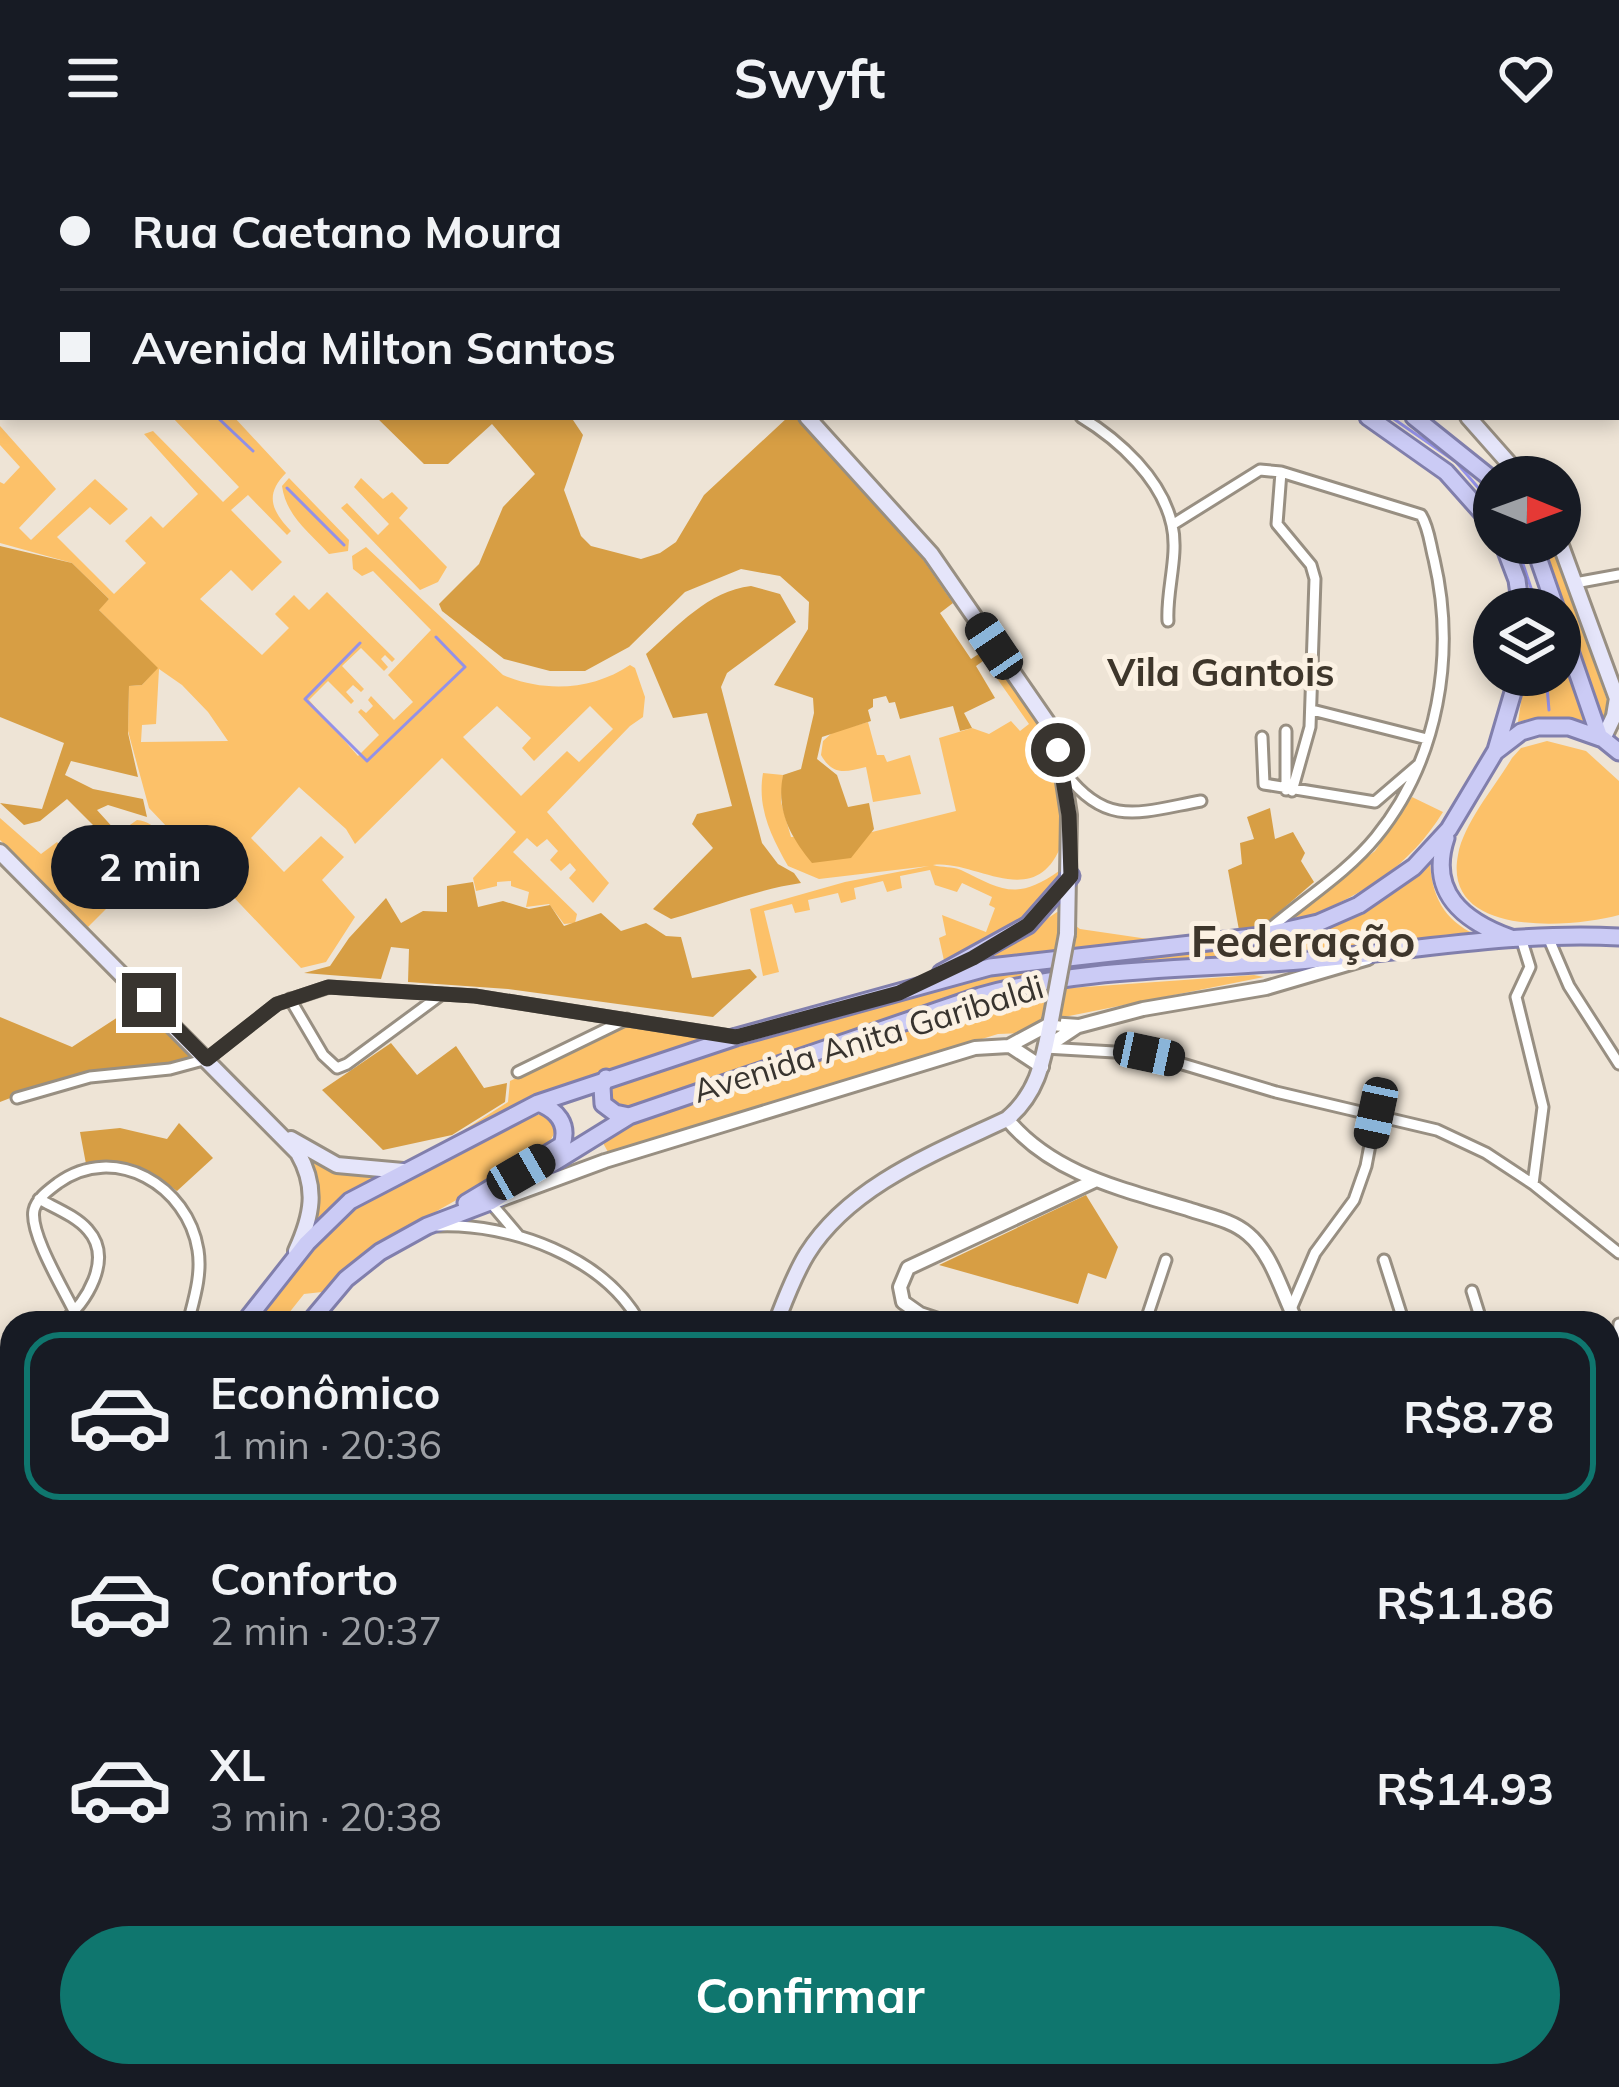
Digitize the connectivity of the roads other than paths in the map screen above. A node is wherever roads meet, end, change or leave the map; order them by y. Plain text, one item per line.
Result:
1 (810, 420) edge
2 (1086, 420) edge
3 (1372, 420) edge
4 (1418, 420) edge
5 (1471, 420) edge
6 (1503, 456) edge
7 (1473, 464) edge
8 (1281, 472) junction
9 (1473, 502) edge
10 (1172, 525) junction
11 (1568, 564) edge
12 (1619, 575) edge
13 (1575, 584) junction
14 (1168, 621) dead end
15 (1581, 681) edge
16 (1512, 696) edge
17 (1618, 701) edge
18 (1312, 710) junction
19 (1286, 730) dead end
20 (1262, 737) dead end
21 (1601, 738) junction
22 (1427, 739) junction
23 (1495, 752) junction
24 (1619, 752) edge
25 (1418, 765) junction
26 (1063, 770) junction
27 (1289, 790) junction
28 (1201, 801) dead end
29 (1449, 830) junction
30 (0, 852) edge
31 (1071, 876) junction
32 (1261, 936) junction
33 (1615, 936) edge
34 (1548, 937) junction
35 (1517, 938) junction
36 (1380, 954) junction
37 (1268, 964) junction
38 (1266, 988) junction
39 (899, 993) junction
40 (442, 994) junction
41 (290, 998) junction
42 (590, 1012) junction
43 (627, 1018) junction
44 (1050, 1022) junction
45 (1078, 1025) junction
46 (597, 1036) junction
47 (736, 1037) junction
48 (1009, 1046) junction
49 (1045, 1048) junction
50 (207, 1059) junction
51 (1619, 1064) edge
52 (1042, 1066) junction
53 (518, 1072) dead end
54 (606, 1078) junction
55 (17, 1098) dead end
56 (538, 1103) junction
57 (1376, 1113) junction
58 (1007, 1119) junction
59 (623, 1120) junction
60 (282, 1133) junction
61 (605, 1161) junction
62 (403, 1171) junction
63 (1094, 1180) junction
64 (1533, 1184) junction
65 (39, 1199) junction
66 (490, 1202) junction
67 (427, 1226) junction
68 (522, 1238) junction
69 (1619, 1252) edge
70 (1384, 1259) dead end
71 (292, 1261) junction
72 (1166, 1261) dead end
73 (1472, 1291) dead end
74 (74, 1311) edge
75 (76, 1311) edge
76 (191, 1311) edge
77 (253, 1311) edge
78 (320, 1311) edge
79 (632, 1311) edge
80 (781, 1311) edge
81 (916, 1311) edge
82 (1149, 1311) edge
83 (1288, 1311) edge
84 (1294, 1311) edge
85 (1400, 1311) edge
86 (1478, 1311) edge

1 - 26 main road
2 - 10 street
3 - 9 main road
4 - 7 main road
5 - 6 main road
8 - 10 street
8 - 18 street
8 - 22 street
10 - 14 street
11 - 13 main road
12 - 13 street
13 - 17 main road
15 - 21 main road
16 - 23 main road, Avenida Anita Garibaldi
17 - 21 main road
18 - 22 street
18 - 27 street
19 - 27 street
20 - 27 street
21 - 23 main road
21 - 24 main road
22 - 25 street
23 - 29 main road, Avenida Anita Garibaldi
25 - 27 street
25 - 32 street
26 - 28 street
26 - 31 main road
29 - 32 main road, Avenida Anita Garibaldi
29 - 35 main road, Avenida Anita Garibaldi
30 - 50 main road
31 - 39 main road
31 - 44 main road, bridge
32 - 39 main road, Avenida Anita Garibaldi
33 - 34 main road, Avenida Anita Garibaldi
34 - 35 main road, Avenida Anita Garibaldi
34 - 51 street
35 - 36 main road, Avenida Anita Garibaldi
35 - 64 street
36 - 37 main road, Avenida Anita Garibaldi
36 - 38 street, Avenida Anita Garibaldi
37 - 38 street
37 - 59 main road, Avenida Anita Garibaldi
38 - 45 street, Avenida Anita Garibaldi
39 - 47 main road, Avenida Anita Garibaldi
40 - 41 street
40 - 41 street
40 - 42 street
41 - 50 street
42 - 43 street
42 - 46 street
43 - 46 street
43 - 47 street
44 - 45 street, Avenida Anita Garibaldi
44 - 48 street, Avenida Anita Garibaldi
44 - 49 main road
45 - 49 street, Avenida Anita Garibaldi
46 - 53 street
47 - 54 main road, Avenida Anita Garibaldi
48 - 52 street, Avenida Anita Garibaldi
48 - 61 street, Avenida Anita Garibaldi
49 - 52 main road
49 - 57 street
50 - 55 street
50 - 60 main road
52 - 58 main road
54 - 56 main road, Avenida Anita Garibaldi
54 - 59 main road
56 - 62 main road, Avenida Anita Garibaldi
56 - 67 main road
57 - 64 street
57 - 84 street
58 - 63 street
58 - 80 main road
59 - 61 street
59 - 66 main road, Avenida Anita Garibaldi
60 - 62 main road
60 - 71 main road
61 - 66 street, Avenida Anita Garibaldi
62 - 71 main road, Avenida Anita Garibaldi
63 - 81 street
63 - 83 street
64 - 69 street
65 - 74 street
65 - 75 street
65 - 76 street
66 - 67 main road, Avenida Anita Garibaldi
66 - 68 street
67 - 68 street
67 - 78 main road, Avenida Anita Garibaldi
68 - 79 street
70 - 85 street
71 - 77 main road, Avenida Anita Garibaldi
72 - 82 street
73 - 86 street

